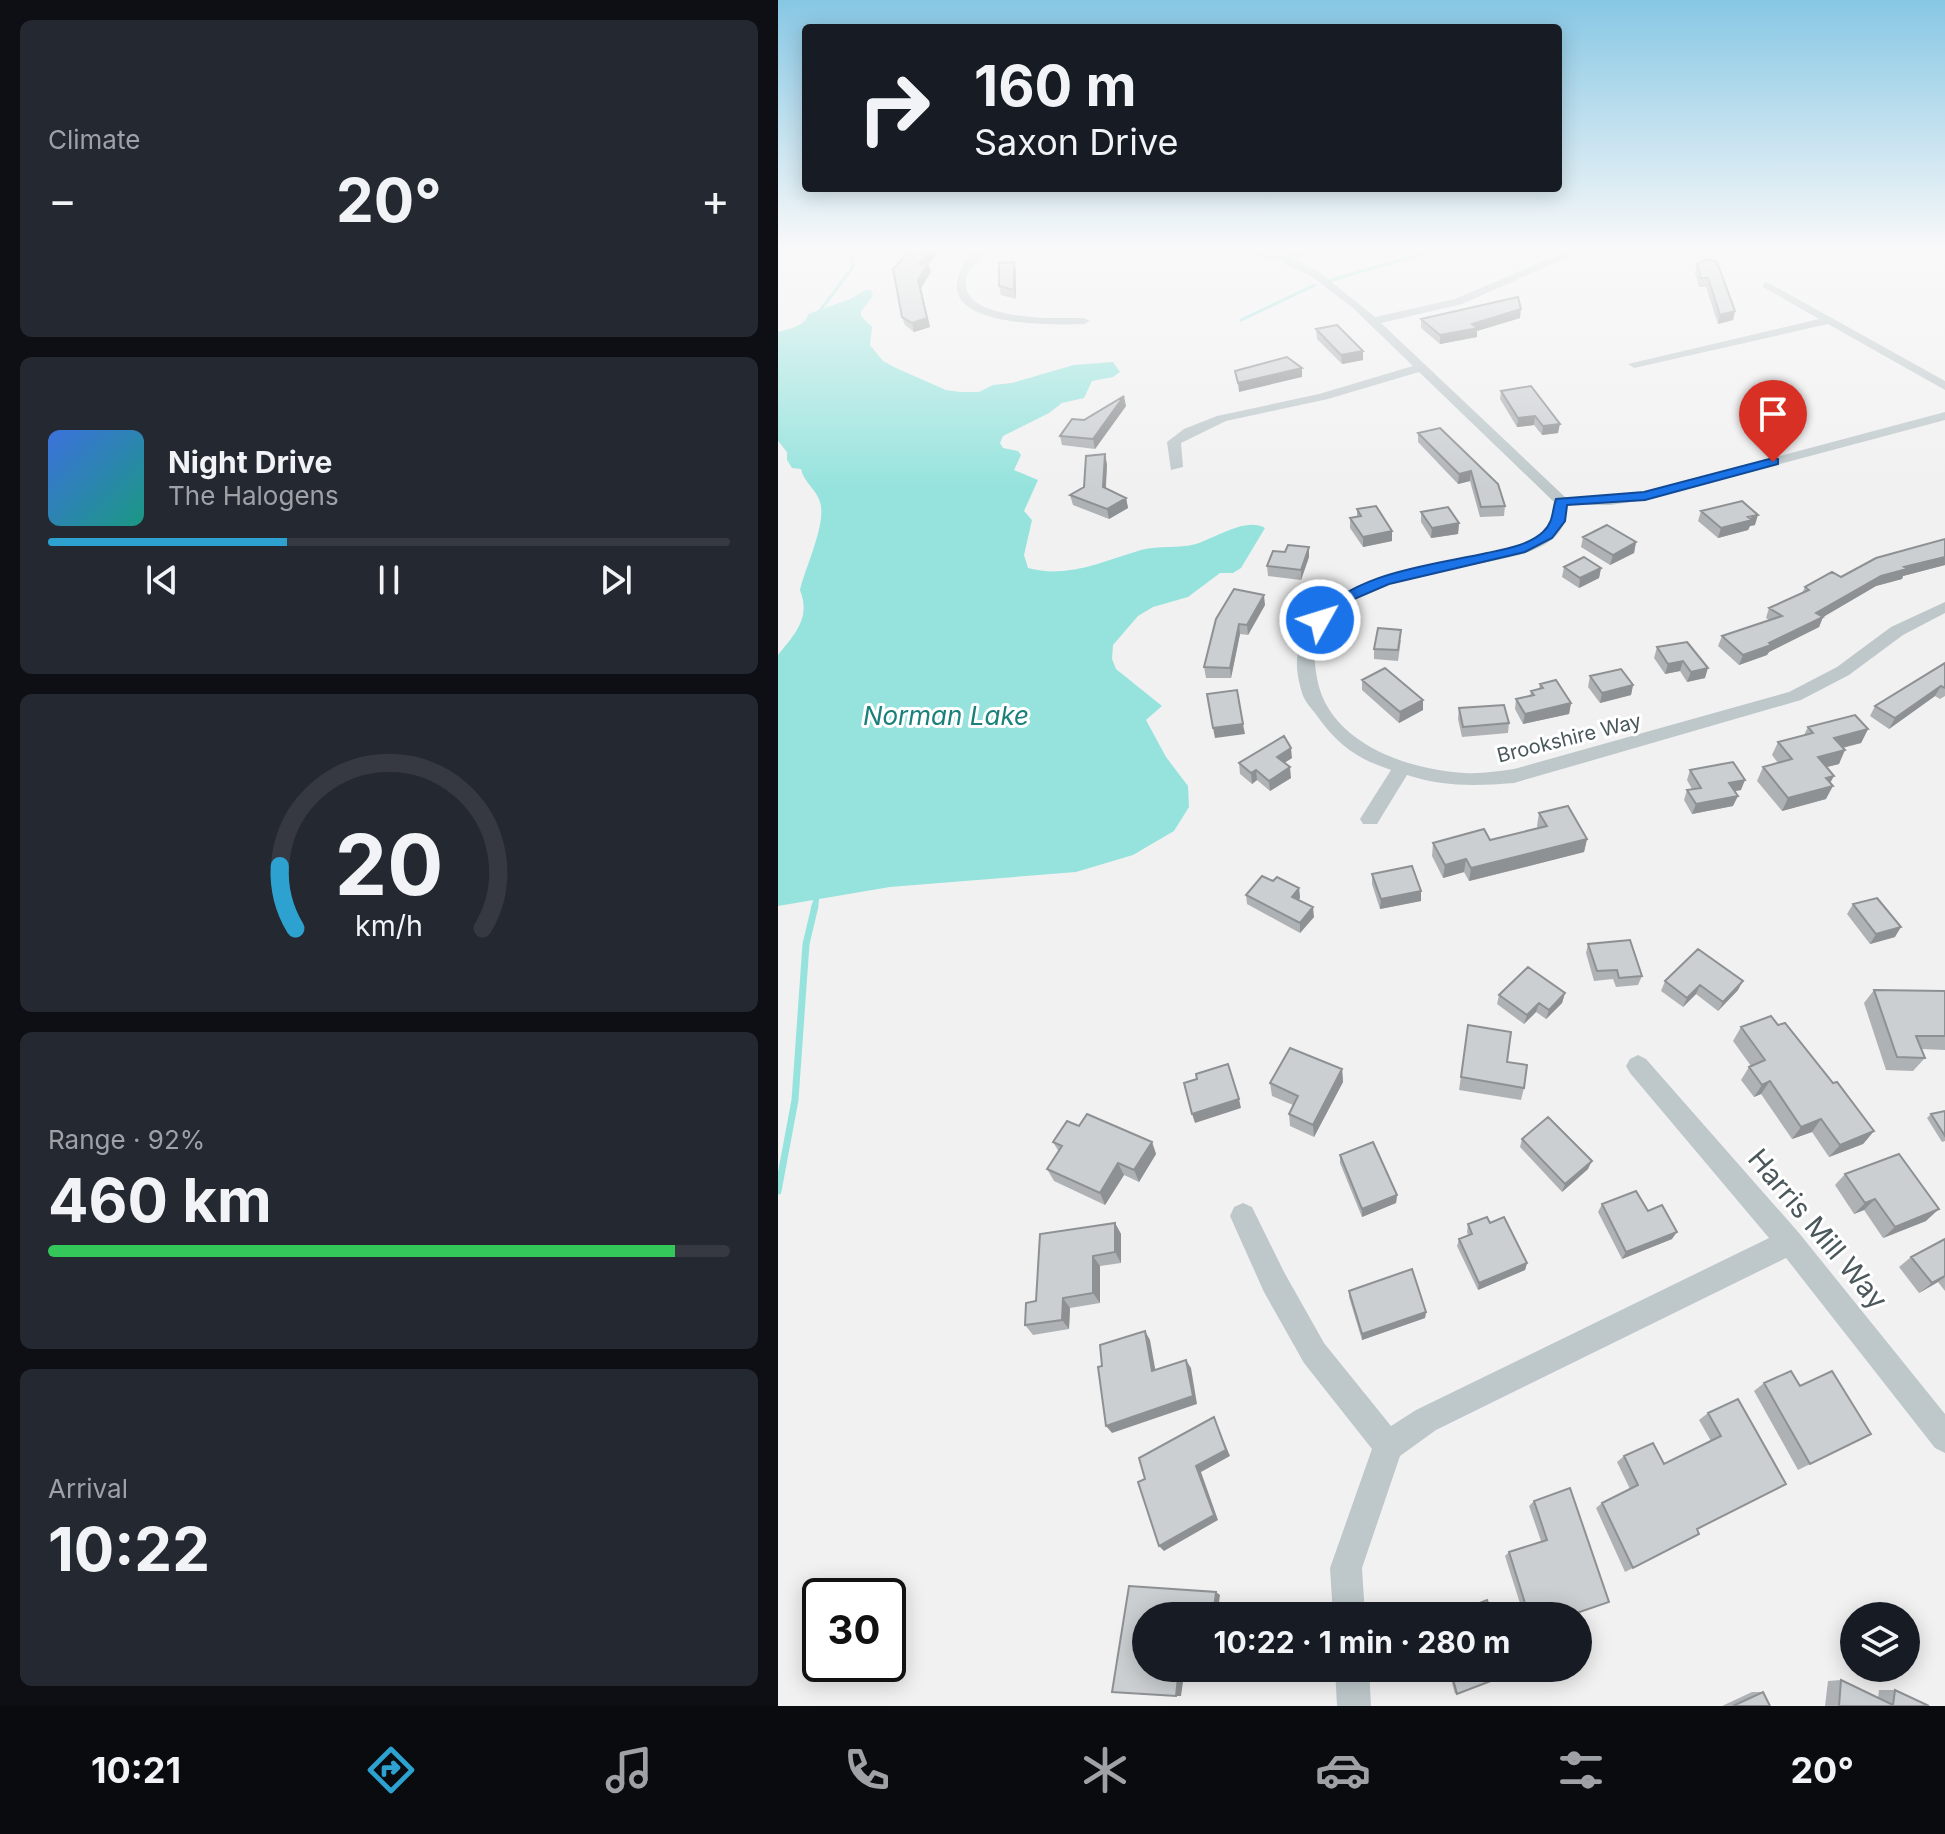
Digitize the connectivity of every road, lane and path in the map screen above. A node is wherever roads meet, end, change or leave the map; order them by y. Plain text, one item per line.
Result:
1 (1381, 329) edge
2 (1792, 329) edge
3 (1846, 329) edge
4 (1634, 364) dead end
5 (1422, 367) junction
6 (1945, 386) edge
7 (1945, 416) edge
8 (1176, 467) dead end
9 (1561, 501) junction
10 (1945, 607) edge
11 (1402, 768) junction
12 (1370, 819) dead end
13 (1638, 1066) dead end
14 (1243, 1216) dead end
15 (1790, 1242) junction
16 (1945, 1438) edge
17 (1388, 1446) junction
18 (1348, 1602) edge
19 (1353, 1682) edge
20 (1354, 1706) edge

1 - 5 street
2 - 4 street
3 - 6 street
5 - 8 street
5 - 9 street
7 - 9 street
9 - 11 street, Brookshire Way
10 - 11 street, Brookshire Way
11 - 12 street
13 - 15 street, Harris Mill Way
14 - 17 street
15 - 16 street, Harris Mill Way
15 - 17 street
17 - 18 street
19 - 20 street

